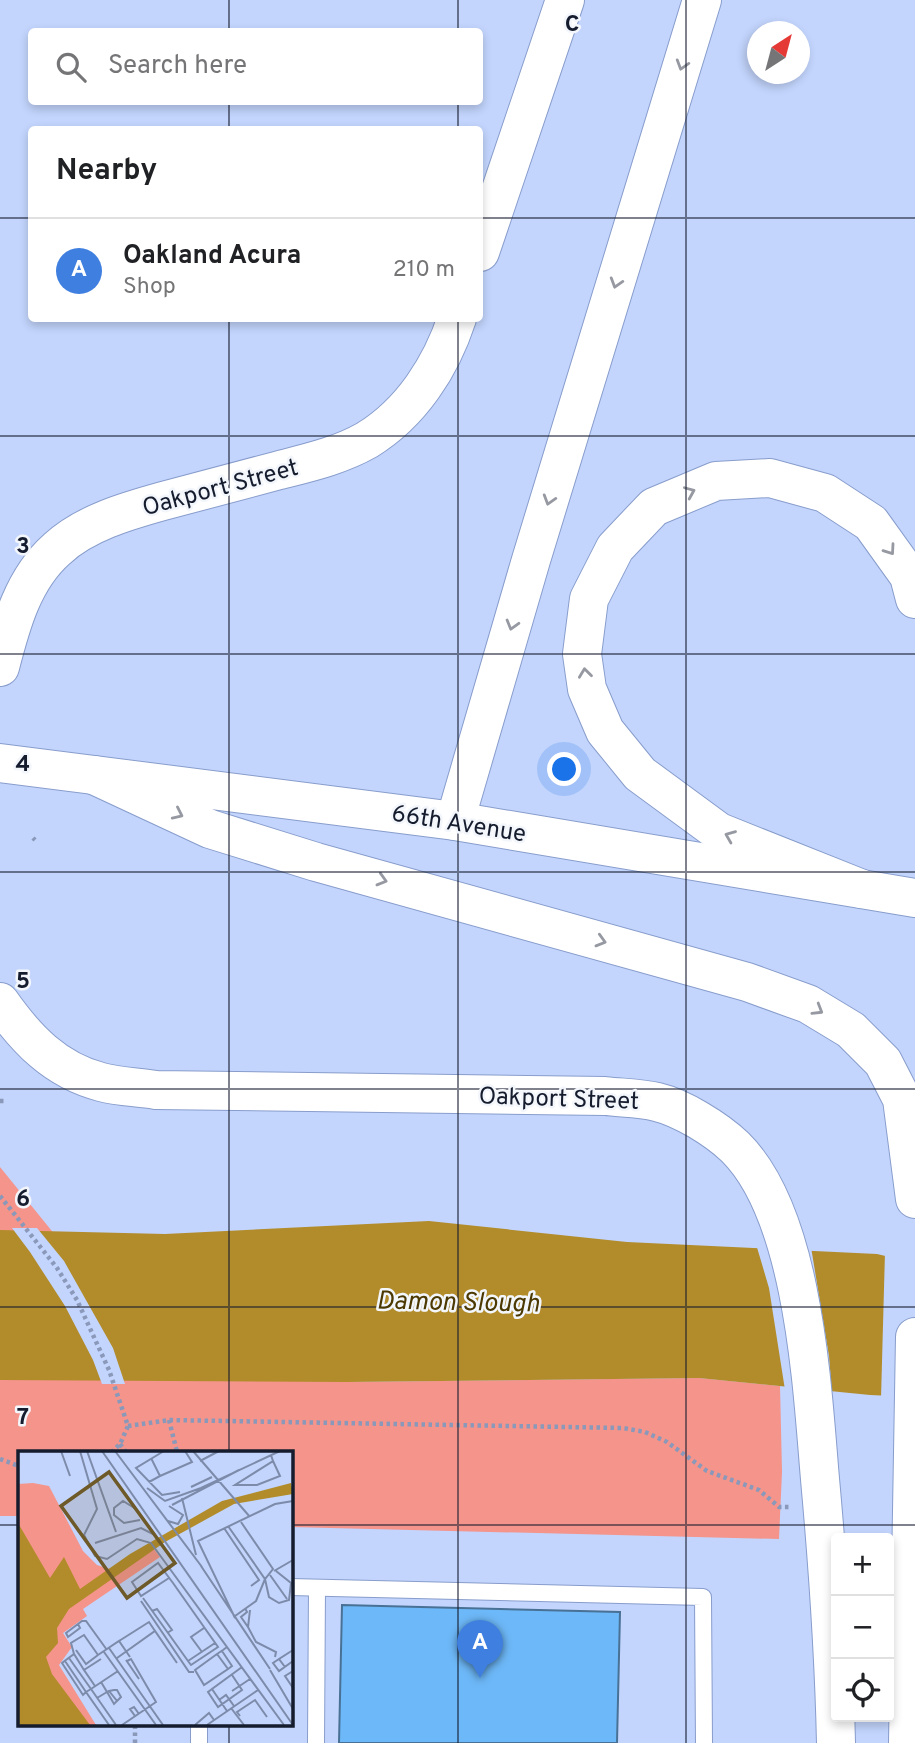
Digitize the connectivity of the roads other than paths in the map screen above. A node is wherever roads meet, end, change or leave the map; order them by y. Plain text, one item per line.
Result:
1 (565, 0) edge
2 (702, 0) edge
3 (483, 243) edge
4 (455, 322) edge
5 (915, 599) edge
6 (0, 667) edge
7 (0, 764) edge
8 (94, 775) junction
9 (455, 821) junction
10 (862, 889) junction
11 (915, 898) edge
12 (0, 1002) edge
13 (915, 1199) edge
14 (915, 1337) edge
15 (914, 1437) edge
16 (292, 1587) edge
17 (317, 1588) junction
18 (316, 1743) edge
19 (704, 1743) edge
20 (836, 1743) edge
21 (908, 1743) edge

1 - 3 main road
2 -> 9 main road
4 - 6 main road, Oakport Street
10 -> 5 main road
7 - 8 main road, 66th Avenue
8 - 9 main road, 66th Avenue
8 -> 13 main road
9 - 10 main road, 66th Avenue
10 - 11 main road, 66th Avenue
12 - 20 main road, Oakport Street
14 - 15 main road
15 - 21 main road
16 - 17 lane
17 - 18 lane
17 - 19 lane

